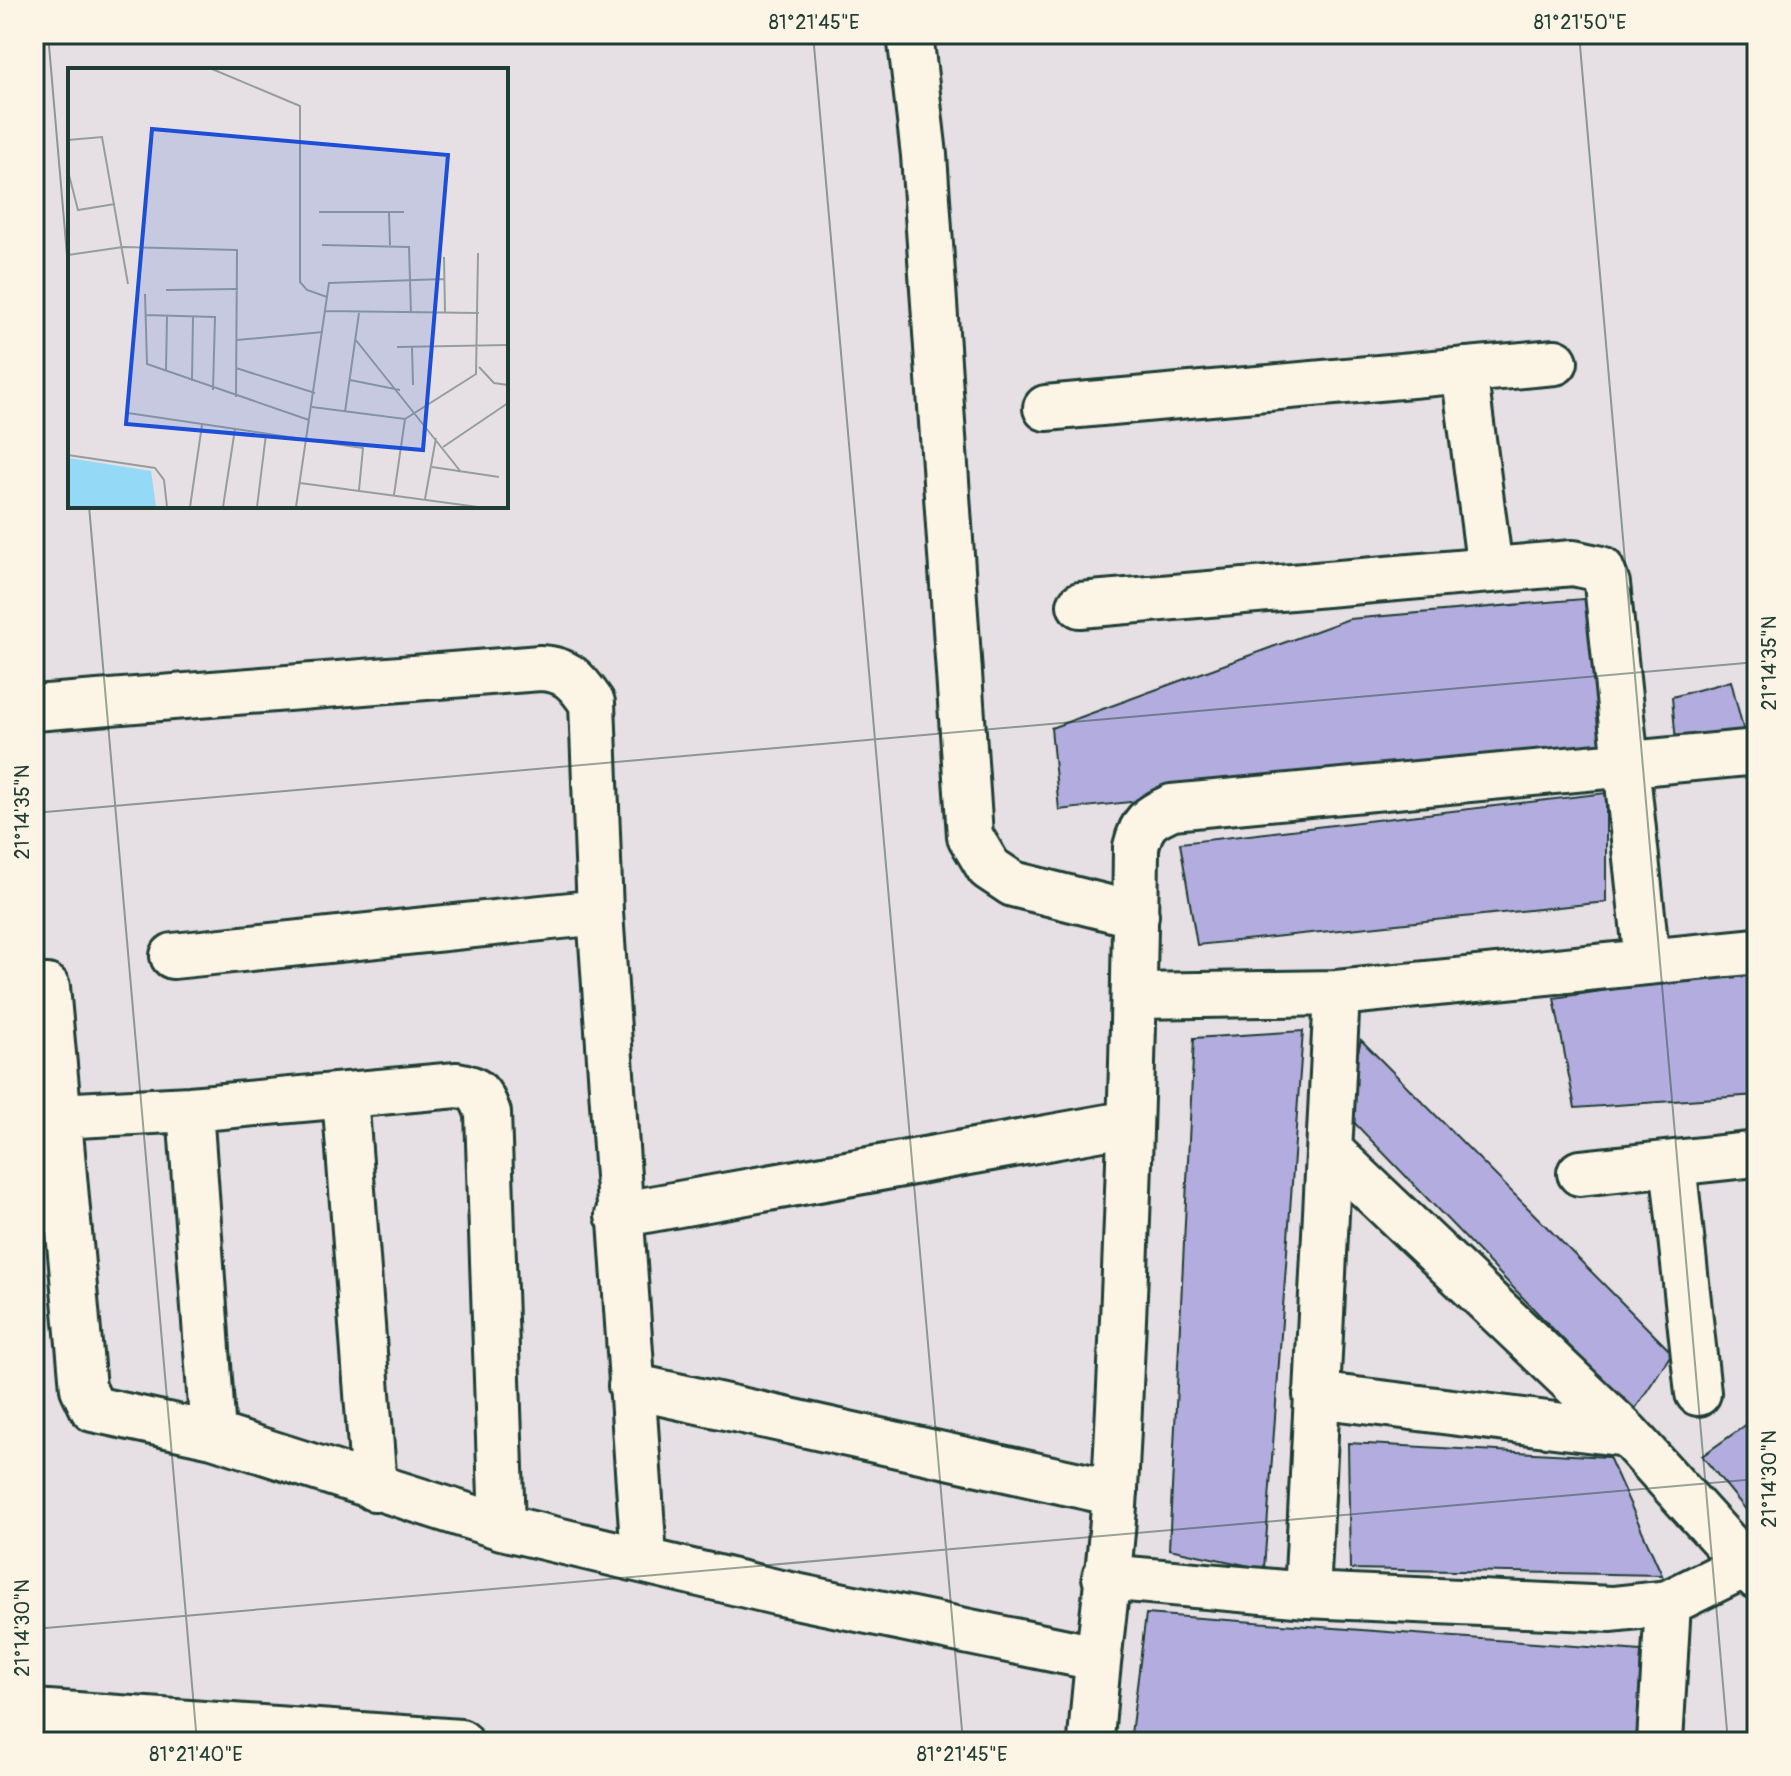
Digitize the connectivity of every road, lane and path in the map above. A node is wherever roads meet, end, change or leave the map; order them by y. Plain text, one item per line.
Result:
1 (910, 34) edge
2 (1555, 362) dead end
3 (1464, 370) junction
4 (1046, 408) dead end
5 (1490, 570) junction
6 (1080, 605) dead end
7 (34, 708) edge
8 (1757, 752) edge
9 (1624, 764) junction
10 (600, 912) junction
11 (1136, 915) junction
12 (1757, 951) edge
13 (173, 956) dead end
14 (1647, 962) junction
15 (47, 987) dead end
16 (1337, 993) junction
17 (1135, 996) junction
18 (345, 1095) junction
19 (190, 1109) junction
20 (58, 1116) junction
21 (1130, 1123) junction
22 (1330, 1151) junction
23 (1757, 1154) edge
24 (1673, 1163) junction
25 (1580, 1173) dead end
26 (618, 1215) junction
27 (631, 1386) junction
28 (1698, 1393) dead end
29 (1316, 1395) junction
30 (1627, 1434) junction
31 (213, 1435) junction
32 (374, 1488) junction
33 (1115, 1493) junction
34 (502, 1527) junction
35 (644, 1558) junction
36 (1754, 1567) edge
37 (1105, 1577) junction
38 (1307, 1595) junction
39 (1668, 1603) junction
40 (1096, 1658) junction
41 (34, 1712) edge
42 (460, 1742) edge
43 (1091, 1742) edge
44 (1660, 1742) edge

1 - 11 street
2 - 3 street
3 - 4 street
3 - 5 street
5 - 6 street
5 - 9 street
7 - 10 street
8 - 9 street
9 - 11 street
9 - 14 street
10 - 13 street
10 - 26 street
11 - 17 street
12 - 14 street
14 - 16 street
15 - 20 street
16 - 17 street
16 - 22 street
17 - 21 street
18 - 19 street
18 - 32 street
18 - 34 street
19 - 20 street
19 - 31 street
20 - 31 street
21 - 26 street
21 - 33 street
22 - 29 street
22 - 30 street
23 - 24 street
24 - 25 street
24 - 28 street
26 - 27 street
27 - 33 street
27 - 35 street
29 - 30 street
29 - 38 street
30 - 36 street
31 - 32 street
32 - 34 street
33 - 37 street
34 - 35 street
35 - 40 street
36 - 39 street
37 - 38 street
37 - 40 street
38 - 39 street
39 - 44 street
40 - 43 street
41 - 42 street

